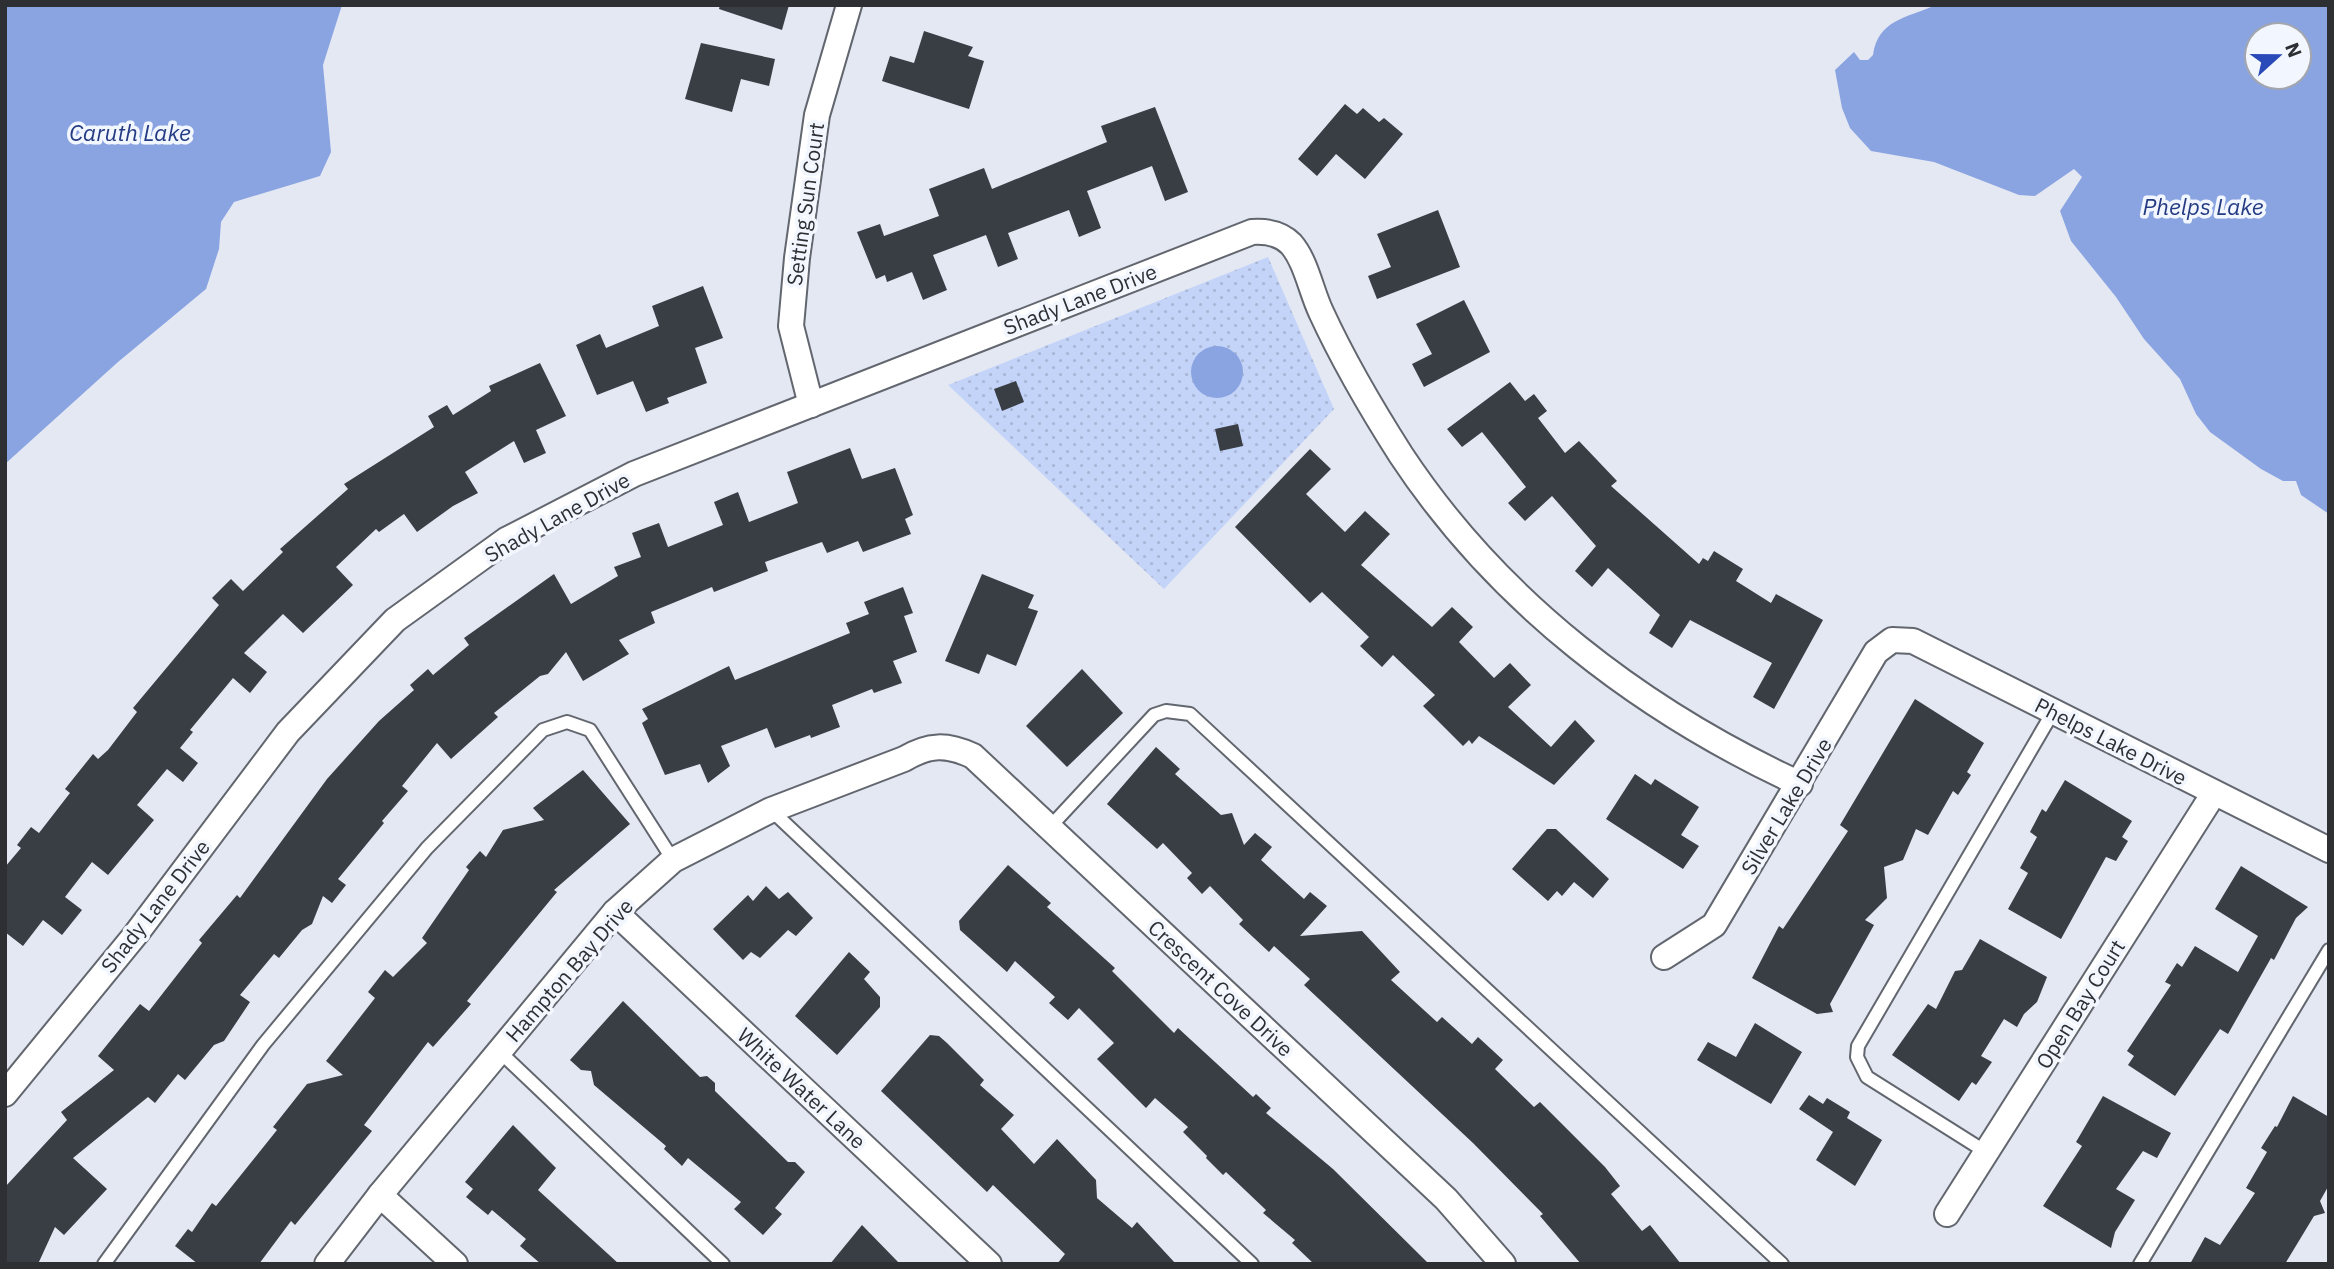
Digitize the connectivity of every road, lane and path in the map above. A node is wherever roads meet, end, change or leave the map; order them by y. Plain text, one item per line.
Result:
1 (849, 5) edge
2 (811, 405) junction
3 (1892, 640) joint
4 (2053, 712) junction
5 (920, 749) joint
6 (1800, 784) junction
7 (2214, 793) junction
8 (771, 810) junction
9 (1049, 828) junction
10 (2329, 850) edge
11 (673, 860) junction
12 (615, 912) junction
13 (2329, 950) edge
14 (1664, 957) dead end
15 (499, 1051) junction
16 (5, 1094) edge
17 (1986, 1152) junction
18 (380, 1195) junction
19 (1947, 1214) dead end
20 (104, 1264) edge
21 (327, 1264) edge
22 (455, 1264) edge
23 (723, 1264) edge
24 (989, 1264) edge
25 (1252, 1264) edge
26 (1503, 1264) edge
27 (1782, 1264) edge
28 (2140, 1264) edge

1 - 2 street, Setting Sun Court
2 - 6 street, Shady Lane Drive
2 - 16 street, Shady Lane Drive
3 - 4 street, Phelps Lake Drive
3 - 6 street, Silver Lake Drive
4 - 7 street, Phelps Lake Drive
4 - 17 lane
5 - 8 street, Hampton Bay Drive
5 - 9 street, Crescent Cove Drive
6 - 14 street, Silver Lake Drive
7 - 10 street, Phelps Lake Drive
7 - 17 street, Open Bay Court
8 - 11 street, Hampton Bay Drive
8 - 25 lane
9 - 26 street, Crescent Cove Drive
9 - 27 lane
11 - 12 street, Hampton Bay Drive
11 - 20 lane
12 - 15 street, Hampton Bay Drive
12 - 24 street, White Water Lane
13 - 28 lane
15 - 18 street, Hampton Bay Drive
15 - 23 lane
17 - 19 street, Open Bay Court
18 - 21 street, Hampton Bay Drive
18 - 22 street

